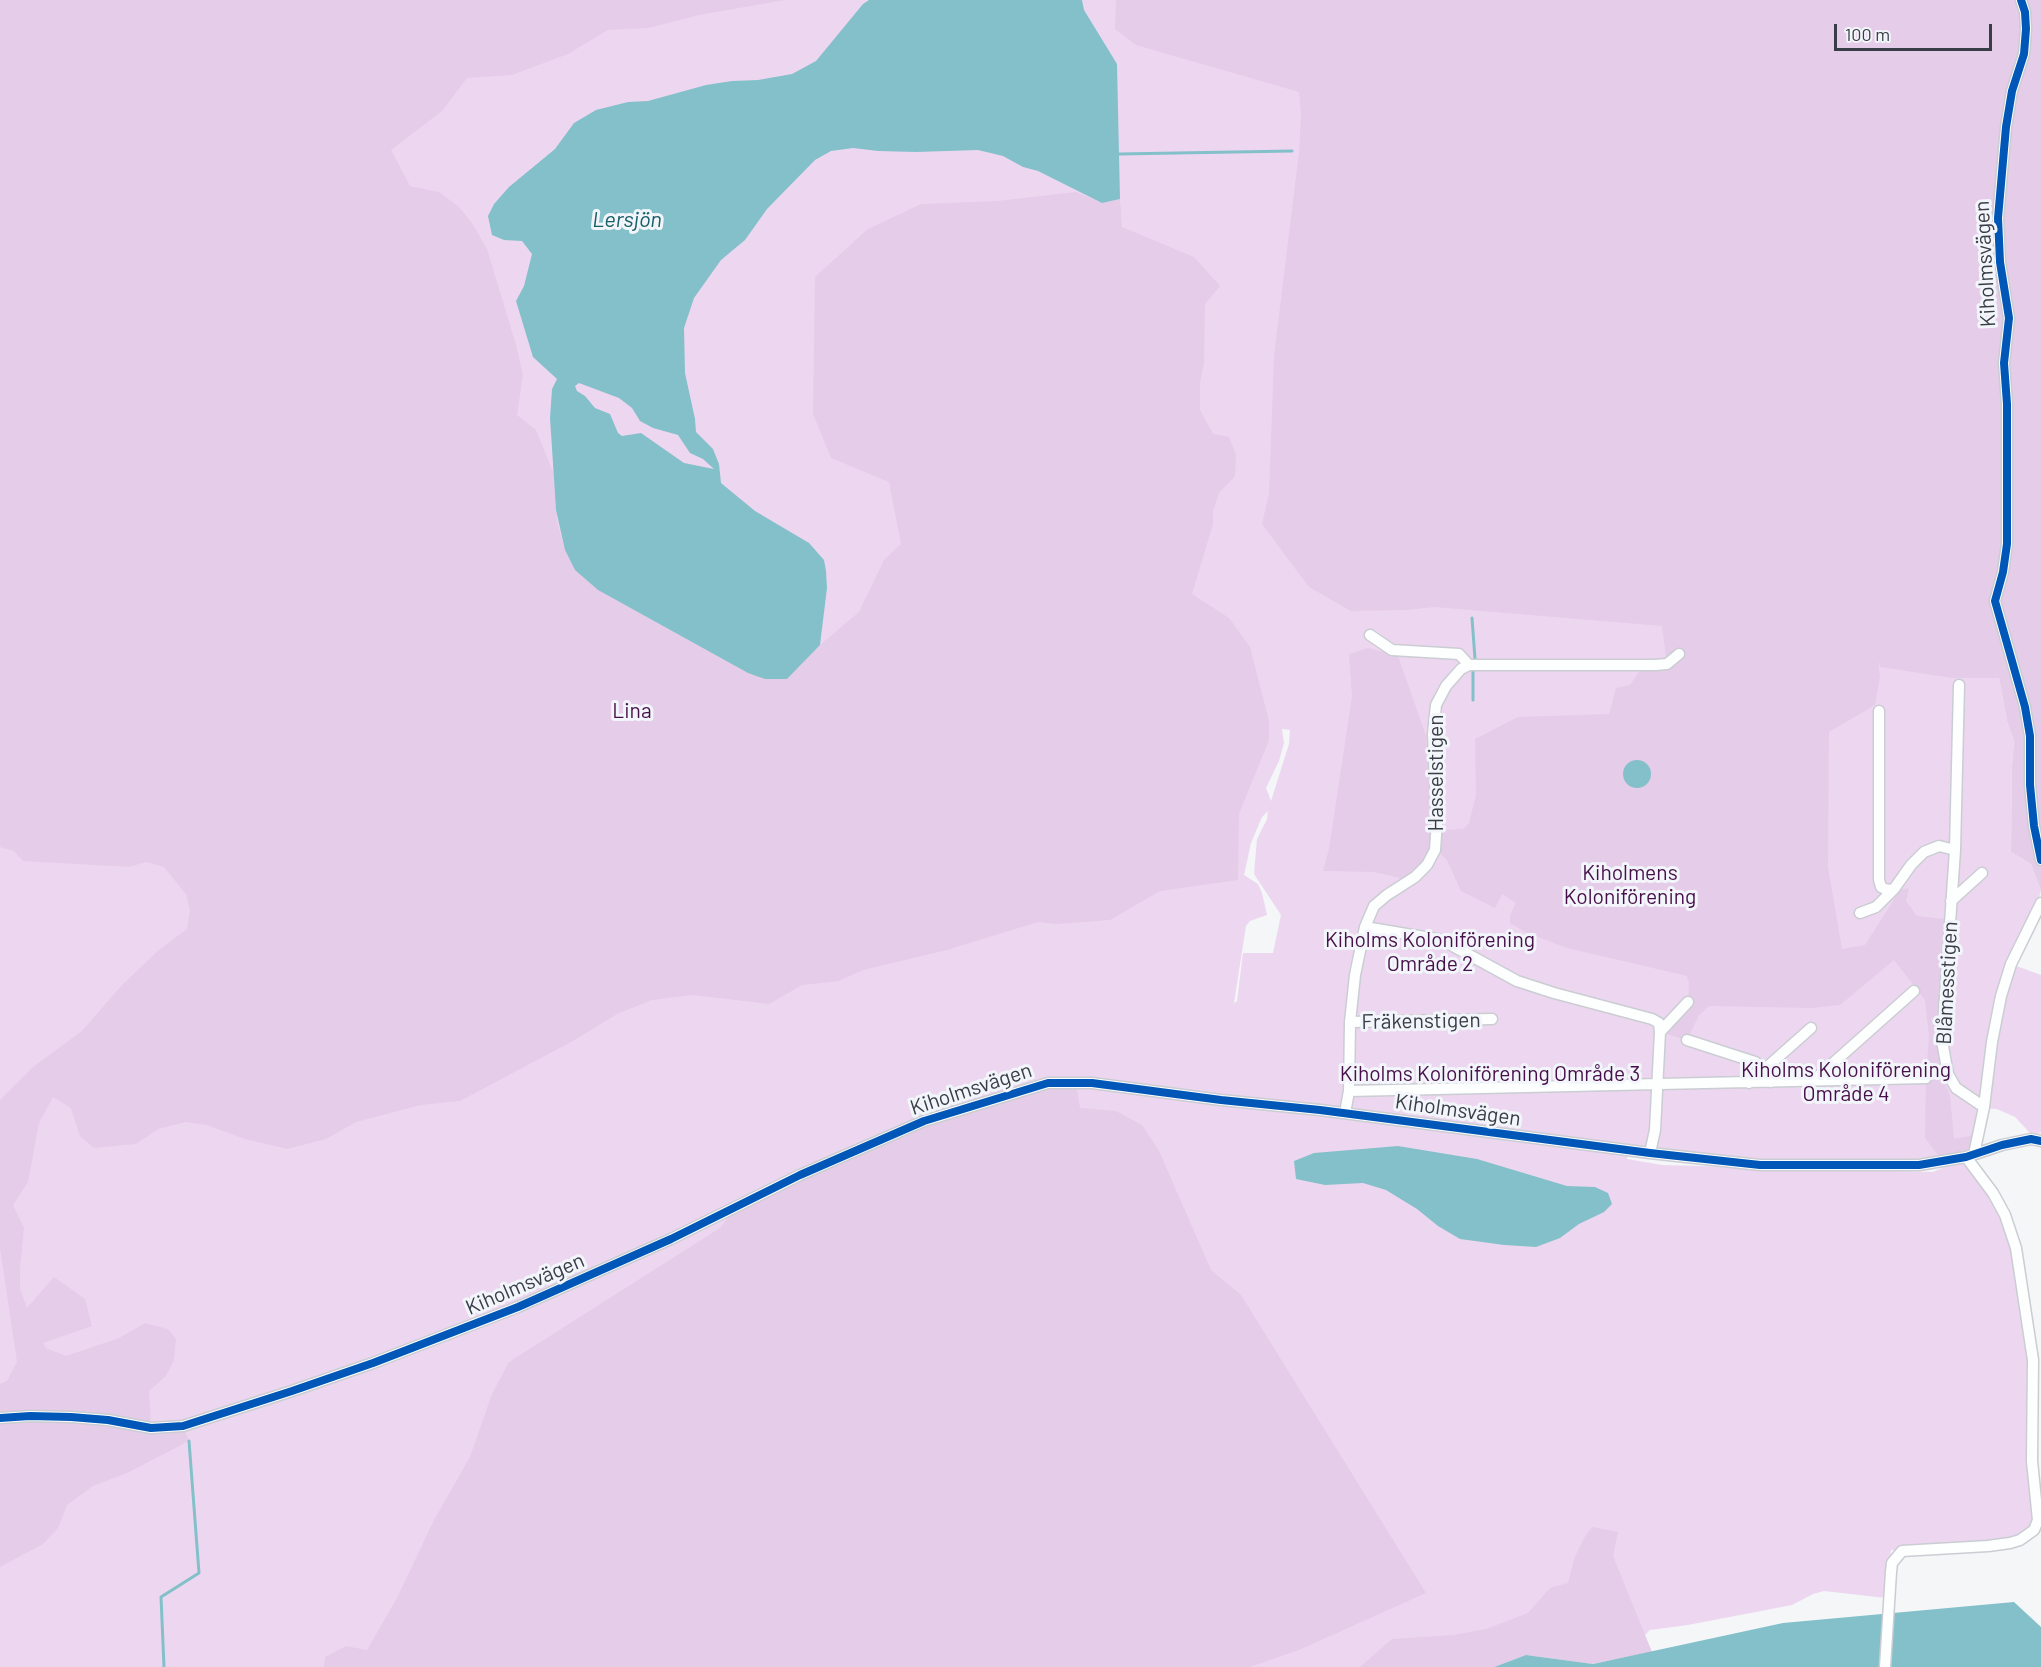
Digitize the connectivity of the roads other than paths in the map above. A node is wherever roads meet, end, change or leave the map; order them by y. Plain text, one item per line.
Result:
1 (2021, 0) edge
2 (1370, 635) dead end
3 (1679, 654) dead end
4 (1469, 665) junction
5 (1959, 686) dead end
6 (1879, 711) dead end
7 (1955, 850) junction
8 (2041, 860) edge
9 (1982, 873) dead end
10 (1894, 889) junction
11 (1951, 901) junction
12 (2041, 903) edge
13 (1860, 913) dead end
14 (1365, 927) junction
15 (1914, 991) dead end
16 (1688, 1002) dead end
17 (1492, 1019) dead end
18 (1350, 1022) junction
19 (1811, 1028) dead end
20 (1660, 1032) junction
21 (1687, 1040) dead end
22 (1764, 1070) junction
23 (1926, 1078) dead end
24 (1813, 1081) junction
25 (1771, 1082) junction
26 (1749, 1083) junction
27 (1658, 1085) junction
28 (1349, 1091) junction
29 (1984, 1107) junction
30 (1345, 1113) junction
31 (2041, 1132) edge
32 (2036, 1140) edge
33 (1650, 1153) junction
34 (1970, 1156) junction
35 (0, 1418) edge
36 (1885, 1667) edge

1 - 8 street, Kiholmsvägen
2 - 4 street
3 - 4 street
4 - 14 street, Hasselstigen
5 - 7 street, Blåmesstigen
6 - 10 street
7 - 10 street
7 - 11 street, Blåmesstigen
9 - 11 street, Blåmesstigen
10 - 13 street
11 - 29 street, Blåmesstigen
12 - 29 street
14 - 18 street, Hasselstigen
14 - 20 street
15 - 24 street
16 - 20 street
17 - 18 street, Fräkenstigen
18 - 28 street, Hasselstigen
19 - 22 street
20 - 27 street
21 - 22 street
22 - 25 street
22 - 26 street
23 - 24 street
24 - 25 street
25 - 26 street
26 - 27 street
27 - 28 street
27 - 33 street
28 - 30 street, Hasselstigen
29 - 34 street
30 - 33 street, Kiholmsvägen
30 - 35 street, Kiholmsvägen
31 - 32 street
32 - 34 street, Kiholmsvägen
33 - 34 street, Kiholmsvägen
34 - 36 street

